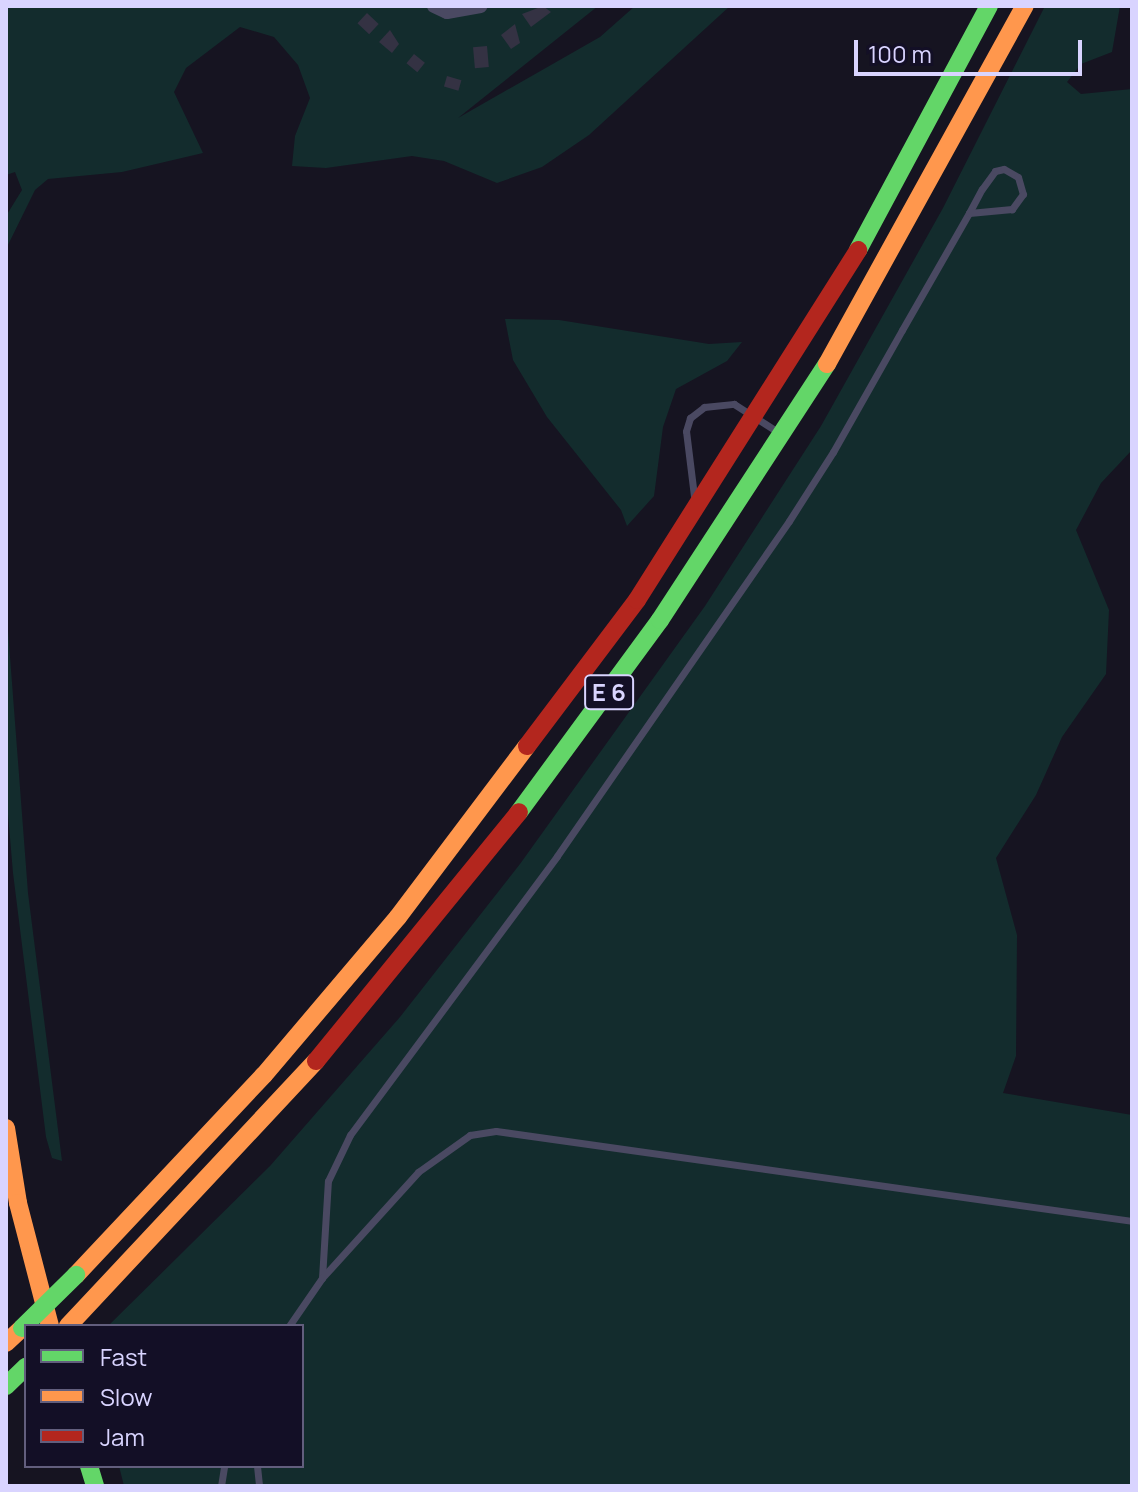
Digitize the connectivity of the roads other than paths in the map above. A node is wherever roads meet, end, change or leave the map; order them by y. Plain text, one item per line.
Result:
1 (434, 6) edge
2 (480, 6) edge
3 (989, 6) edge
4 (1025, 6) edge
5 (969, 213) junction
6 (757, 418) junction
7 (783, 435) junction
8 (693, 518) junction
9 (6, 1128) edge
10 (1132, 1221) edge
11 (322, 1278) junction
12 (26, 1324) edge
13 (49, 1324) edge
14 (70, 1324) edge
15 (290, 1324) edge
16 (24, 1326) edge
17 (6, 1343) edge
18 (24, 1369) edge
19 (6, 1386) edge
20 (222, 1468) edge
21 (221, 1486) edge

1 - 2 street
3 - 6 main road, E 6
4 - 7 main road, E 6
5 - 5 lane
5 - 11 lane
6 - 7 lane
6 - 8 main road, E 6
6 - 8 lane
7 - 14 main road, E 6
8 - 12 main road, E 6, bridge
9 - 13 main road
10 - 11 lane
11 - 15 lane
16 - 17 main road, E 6, bridge
18 - 19 main road
20 - 21 lane

